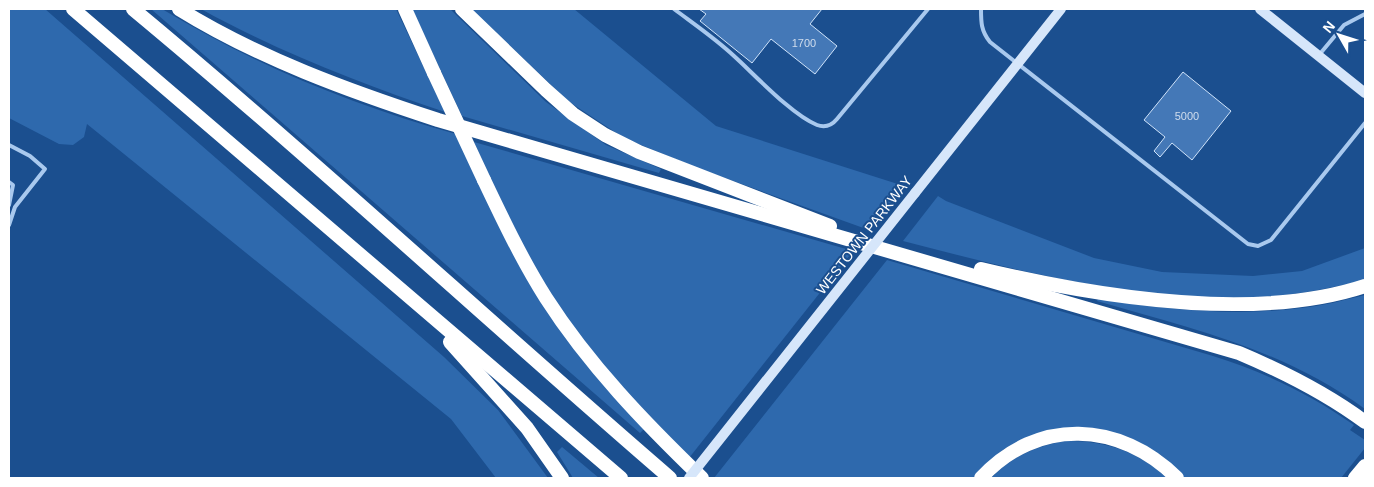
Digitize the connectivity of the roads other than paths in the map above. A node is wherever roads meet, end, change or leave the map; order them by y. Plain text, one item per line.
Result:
1 (73, 9) edge
2 (133, 9) edge
3 (179, 9) edge
4 (404, 9) edge
5 (462, 9) edge
6 (674, 9) edge
7 (928, 9) edge
8 (981, 9) edge
9 (1061, 9) edge
10 (1260, 9) edge
11 (1365, 14) edge
12 (1319, 55) junction
13 (1017, 63) junction
14 (1365, 93) edge
15 (1365, 123) edge
16 (9, 145) edge
17 (9, 182) edge
18 (9, 205) edge
19 (9, 225) edge
20 (900, 255) junction
21 (942, 267) junction
22 (390, 280) junction
23 (1365, 286) edge
24 (1362, 420) edge
25 (1365, 466) edge
26 (562, 478) edge
27 (621, 478) edge
28 (670, 478) edge
29 (689, 478) edge
30 (702, 478) edge
31 (981, 478) edge
32 (1177, 478) edge
33 (1355, 478) edge

1 - 22 highway
2 - 28 highway
3 - 20 highway
4 - 30 highway, bridge
5 - 20 highway
6 - 7 lane
8 - 13 lane
9 - 13 street, WESTOWN PARKWAY
10 - 12 street
11 - 12 lane
12 - 14 street
13 - 15 lane
13 - 29 street, WESTOWN PARKWAY, bridge
16 - 19 lane
17 - 18 lane
20 - 21 highway
21 - 23 highway
21 - 24 highway
22 - 26 highway
22 - 27 highway
25 - 33 highway
31 - 32 highway

